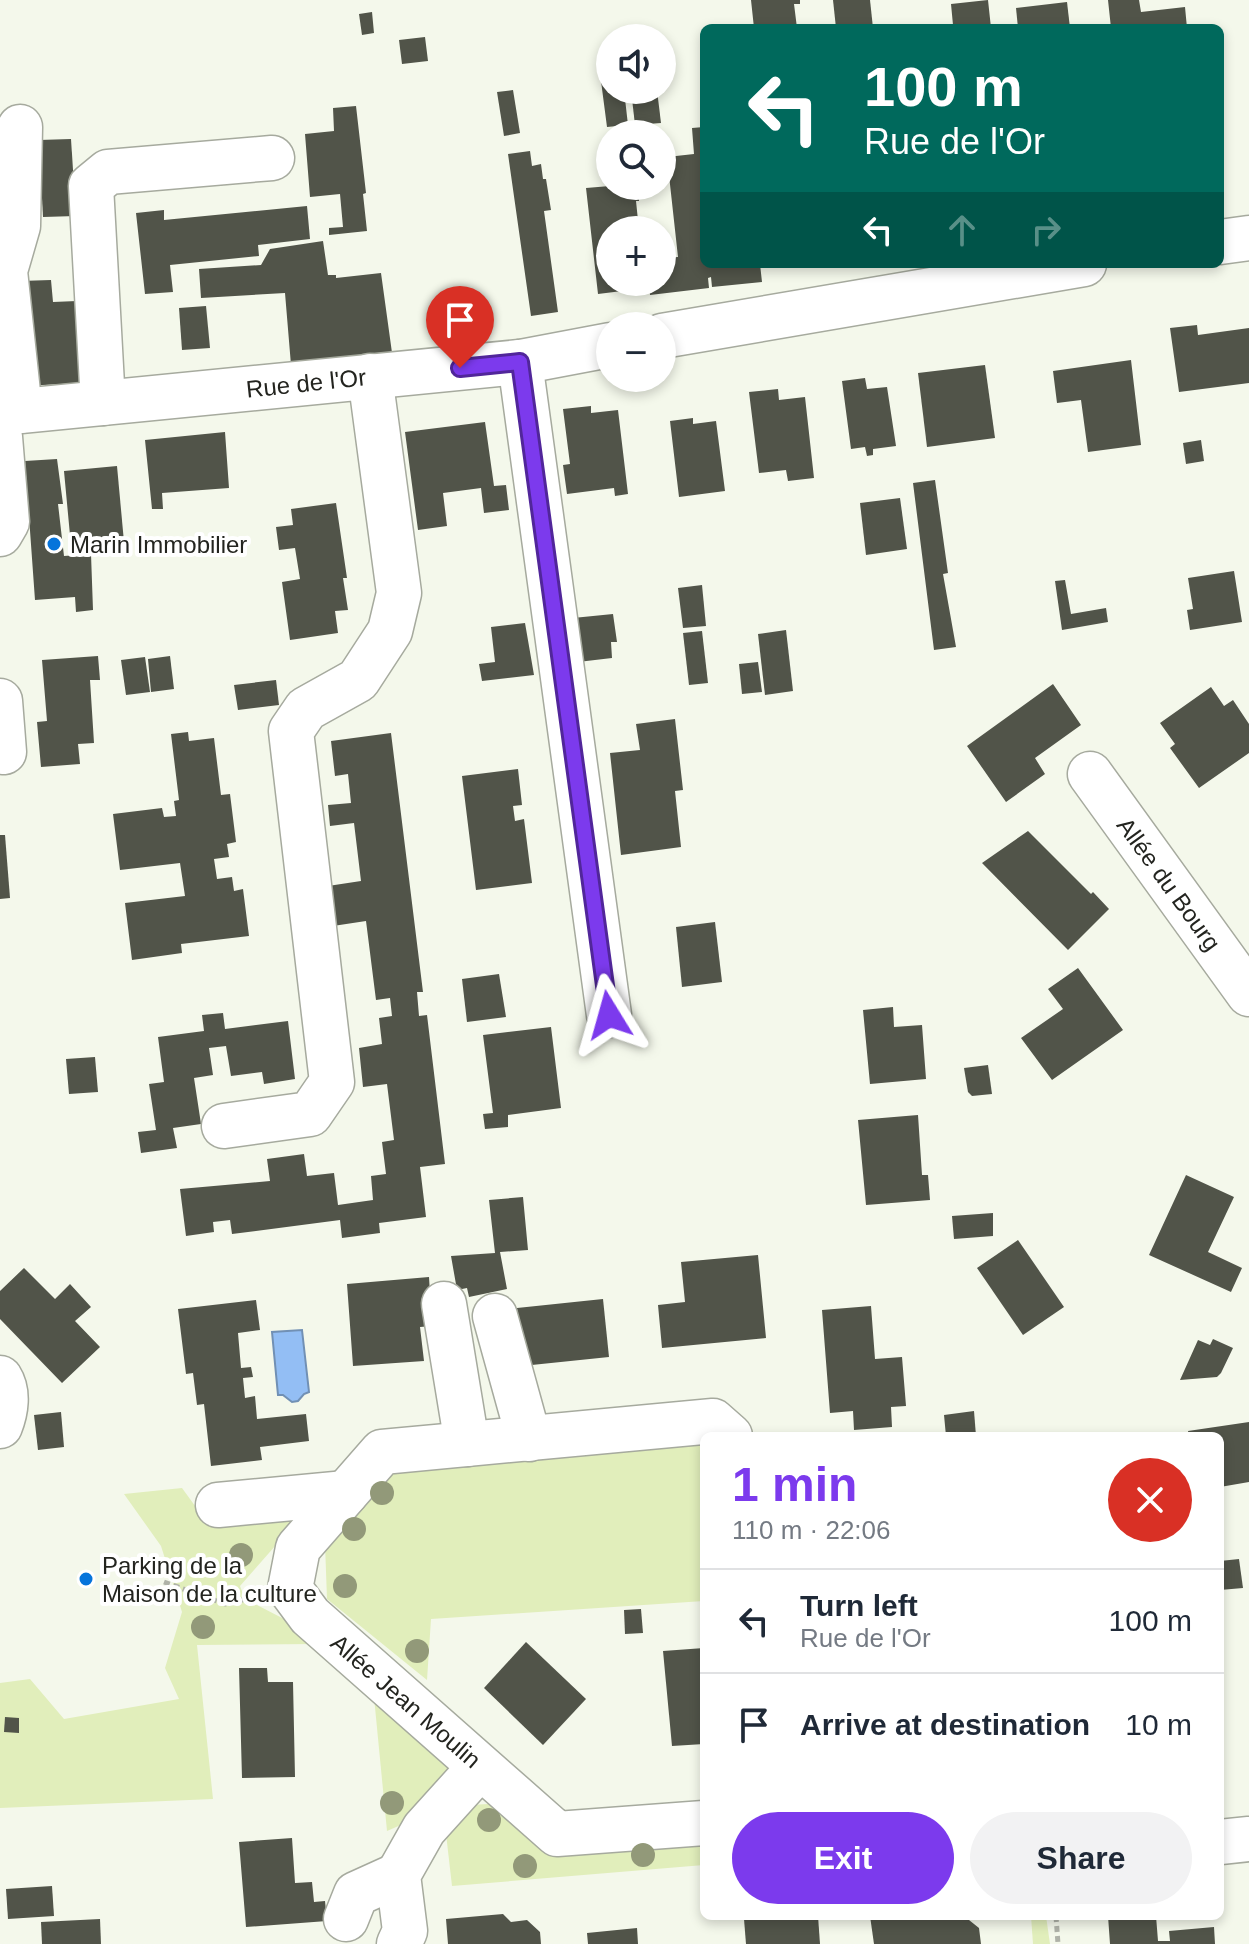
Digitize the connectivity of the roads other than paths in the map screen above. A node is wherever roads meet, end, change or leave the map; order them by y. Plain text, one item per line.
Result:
1 (20, 127) dead end
2 (272, 158) dead end
3 (1249, 238) edge
4 (1224, 241) edge
5 (1061, 268) edge
6 (676, 334) edge
7 (596, 348) edge
8 (520, 362) junction
9 (370, 376) junction
10 (103, 403) junction
11 (7, 420) edge
12 (0, 534) edge
13 (0, 701) edge
14 (4, 752) dead end
15 (1090, 774) dead end
16 (1249, 994) edge
17 (609, 1015) dead end
18 (224, 1126) dead end
19 (444, 1304) dead end
20 (495, 1316) dead end
21 (0, 1378) edge
22 (0, 1426) edge
23 (725, 1432) edge
24 (529, 1439) junction
25 (467, 1444) junction
26 (346, 1493) junction
27 (218, 1505) dead end
28 (480, 1767) junction
29 (700, 1823) edge
30 (1249, 1839) edge
31 (1224, 1842) edge
32 (398, 1875) junction
33 (346, 1919) dead end
34 (399, 1944) edge

1 - 11 street
2 - 10 street
3 - 4 street
5 - 6 street
7 - 8 street, Rue de l'Or
8 - 9 street, Rue de l'Or
8 - 17 street
9 - 10 street, Rue de l'Or
9 - 18 street
10 - 11 street, Rue de l'Or
11 - 12 street
13 - 14 street
15 - 16 street, Allée du Bourg
19 - 25 street
20 - 24 street
21 - 22 street
23 - 24 street
24 - 25 street
25 - 26 street
26 - 27 street
26 - 28 street, Allée Jean Moulin
28 - 29 street, Allée Jean Moulin
28 - 32 street
30 - 31 street
32 - 33 street
32 - 34 street

